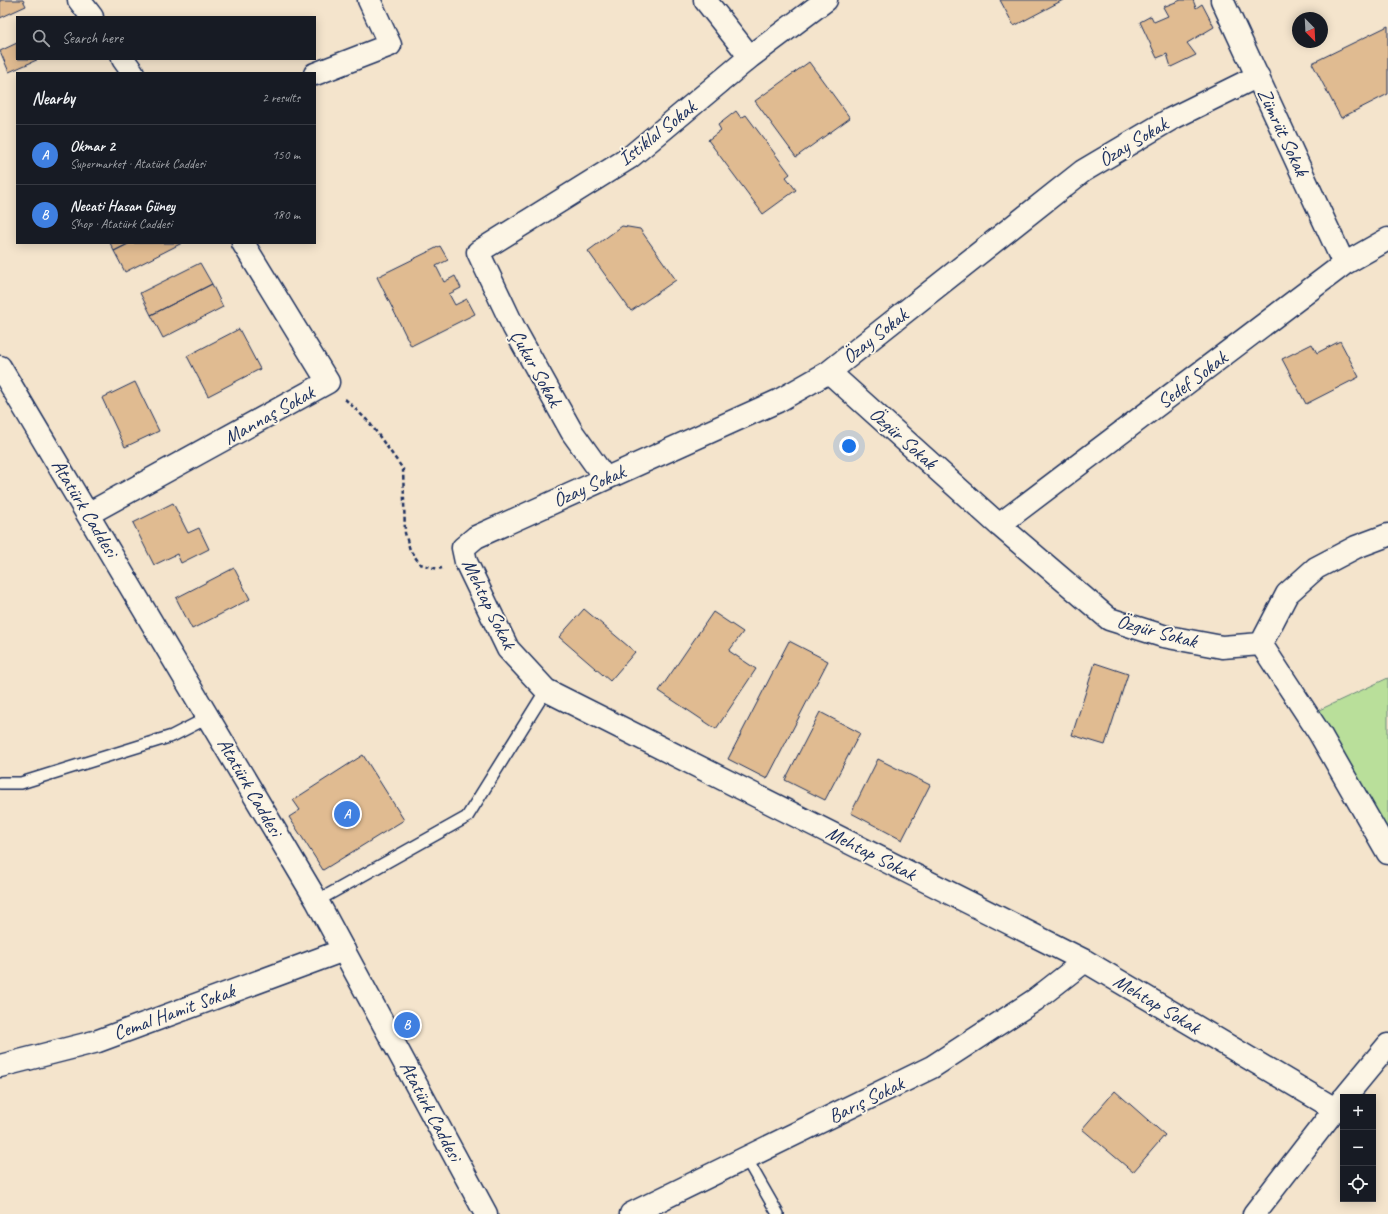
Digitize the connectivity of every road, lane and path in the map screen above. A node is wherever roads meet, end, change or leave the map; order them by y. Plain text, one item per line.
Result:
1 (79, 0) edge
2 (369, 0) edge
3 (705, 0) edge
4 (826, 0) edge
5 (1222, 0) edge
6 (91, 16) edge
7 (750, 57) junction
8 (124, 60) edge
9 (132, 72) edge
10 (316, 74) edge
11 (1258, 76) junction
12 (1388, 239) edge
13 (244, 244) edge
14 (478, 252) joint
15 (1344, 264) junction
16 (0, 367) edge
17 (829, 372) junction
18 (328, 382) junction
19 (606, 478) junction
20 (88, 514) junction
21 (999, 525) junction
22 (1388, 535) edge
23 (464, 555) junction
24 (1261, 644) junction
25 (546, 690) junction
26 (209, 717) junction
27 (0, 783) edge
28 (1388, 853) edge
29 (317, 901) junction
30 (344, 950) junction
31 (1085, 961) junction
32 (1388, 1046) edge
33 (0, 1066) edge
34 (1348, 1094) edge
35 (1340, 1101) edge
36 (1340, 1103) edge
37 (746, 1158) junction
38 (486, 1214) edge
39 (631, 1214) edge
40 (778, 1214) edge
41 (1254, 1214) edge

1 - 6 street
2 - 10 street
3 - 7 street
4 - 7 street, İstiklal Sokak
5 - 11 street, Zümrüt Sokak
7 - 14 street, İstiklal Sokak
8 - 9 street
11 - 15 street, Zümrüt Sokak
11 - 17 street, Özay Sokak
12 - 15 street, Sedef Sokak
13 - 18 street, Mannaş Sokak
14 - 19 street, Çukur Sokak
15 - 21 street, Sedef Sokak
16 - 20 street, Atatürk Caddesi
17 - 19 street, Özay Sokak
17 - 21 street, Özgür Sokak
18 - 20 street, Mannaş Sokak
18 - 23 path
19 - 23 street, Özay Sokak
20 - 26 street, Atatürk Caddesi
21 - 24 street, Özgür Sokak
22 - 24 street
23 - 25 street, Mehtap Sokak
24 - 28 street
25 - 29 lane
25 - 31 street, Mehtap Sokak
26 - 27 lane
26 - 29 street, Atatürk Caddesi
29 - 30 street, Atatürk Caddesi
30 - 33 street, Cemal Hamit Sokak
30 - 38 street, Atatürk Caddesi
31 - 35 street, Mehtap Sokak
31 - 37 street, Barış Sokak
32 - 34 street
36 - 41 street
37 - 39 street, Barış Sokak
37 - 40 lane

